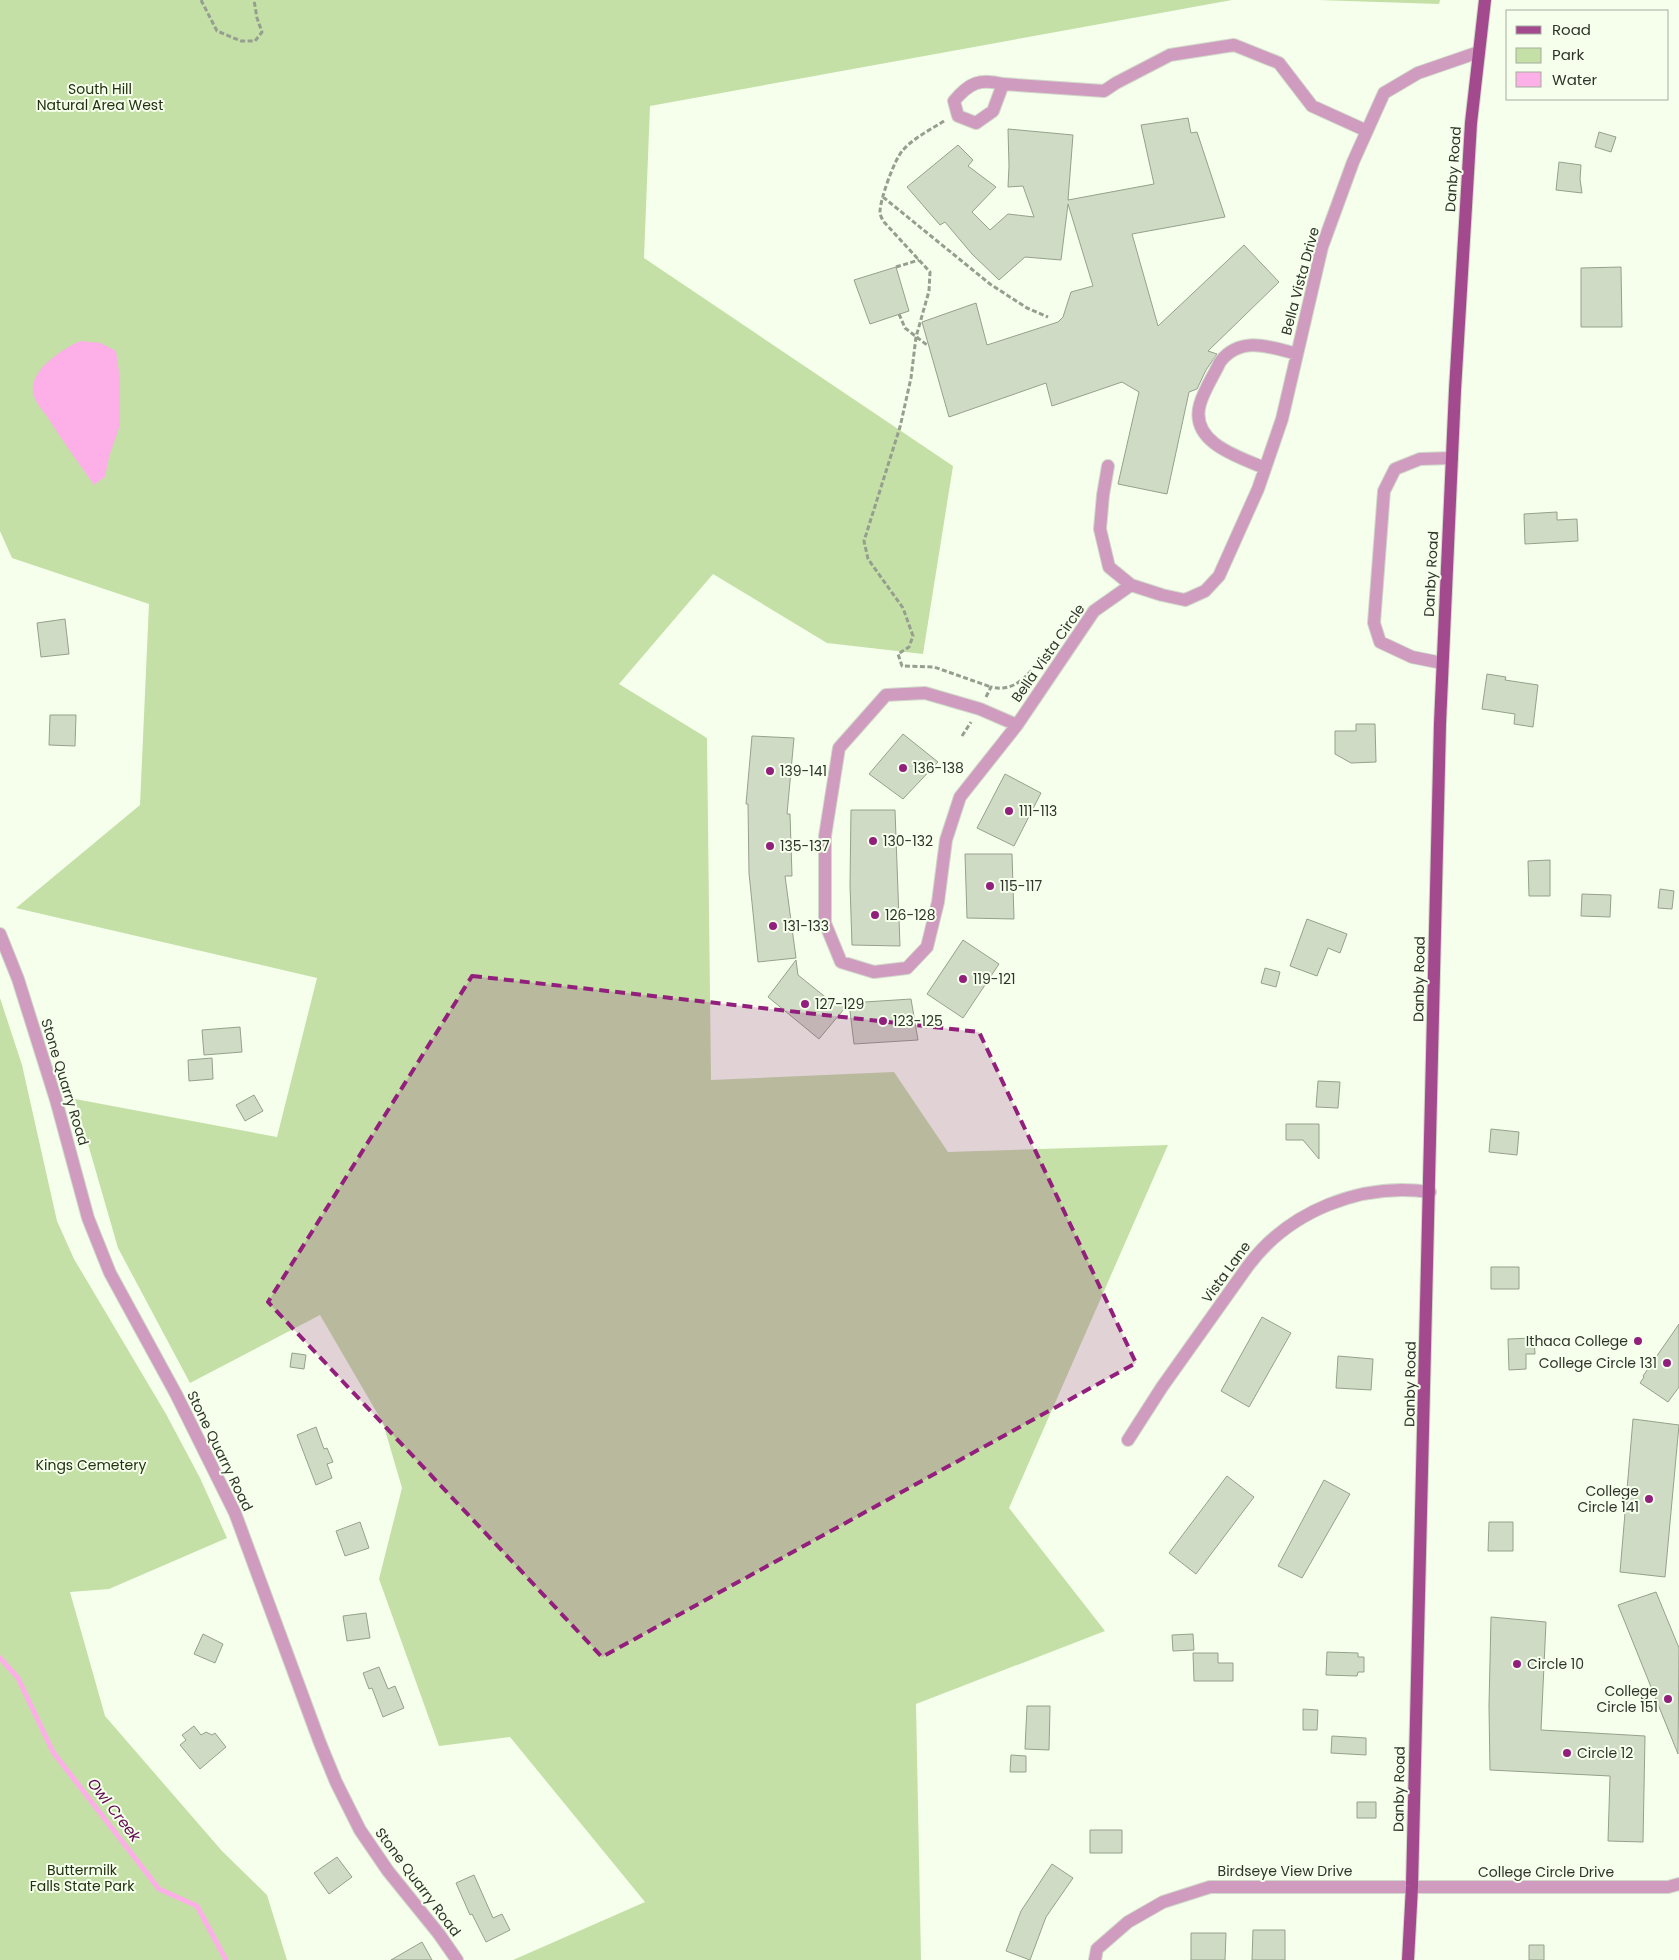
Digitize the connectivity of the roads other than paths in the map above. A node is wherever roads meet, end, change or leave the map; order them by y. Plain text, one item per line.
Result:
1 (1485, 0) edge
2 (1479, 52) junction
3 (1003, 84) dead end
4 (1367, 131) junction
5 (1297, 354) junction
6 (1452, 458) junction
7 (1108, 466) dead end
8 (1265, 468) junction
9 (1131, 584) junction
10 (1442, 663) junction
11 (1017, 725) junction
12 (0, 934) edge
13 (1430, 1192) junction
14 (1128, 1440) dead end
15 (1679, 1884) edge
16 (1412, 1886) junction
17 (457, 1960) edge
18 (1095, 1960) edge
19 (1408, 1960) edge

1 - 2 main road, Danby Road
2 - 4 street, Bella Vista Drive
2 - 6 main road, Danby Road
3 - 4 street
4 - 5 street, Bella Vista Drive
5 - 8 street, Bella Vista Drive
5 - 8 street
6 - 10 main road, Danby Road
6 - 10 street
7 - 9 street
8 - 9 street, Bella Vista Drive
9 - 11 street, Bella Vista Circle
10 - 13 main road, Danby Road
11 - 11 street, Bella Vista Circle
12 - 17 street, Stone Quarry Road
13 - 14 street, Vista Lane
13 - 16 main road, Danby Road
15 - 16 street, College Circle Drive
16 - 18 street, Birdseye View Drive
16 - 19 main road, Danby Road

